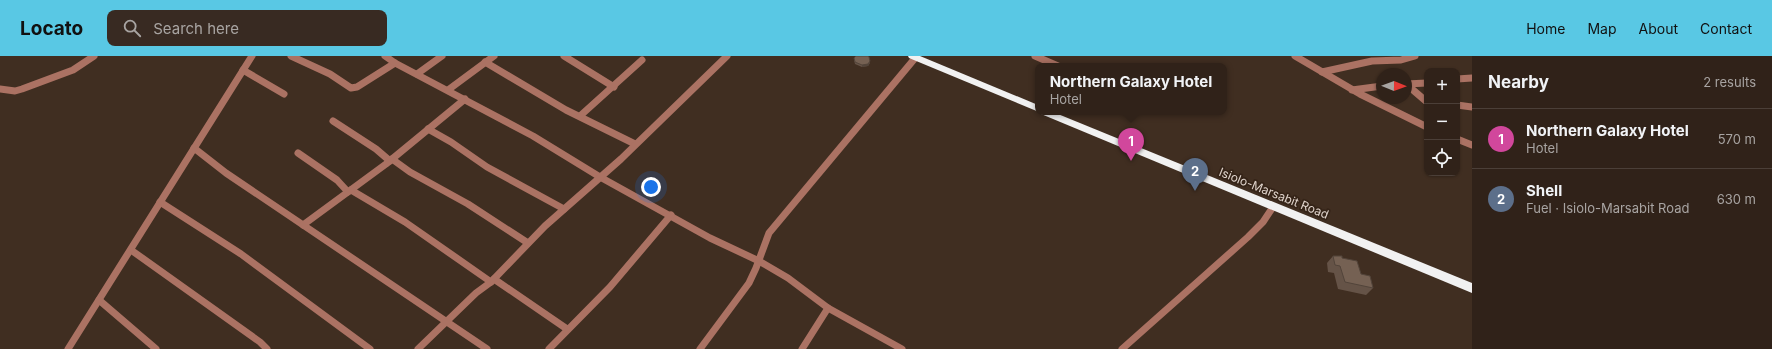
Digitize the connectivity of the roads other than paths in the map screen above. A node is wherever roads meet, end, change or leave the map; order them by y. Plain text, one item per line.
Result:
1 (94, 56) edge
2 (252, 56) edge
3 (291, 56) edge
4 (385, 56) edge
5 (442, 56) edge
6 (494, 56) edge
7 (564, 56) edge
8 (727, 56) edge
9 (1035, 56) edge
10 (1295, 56) edge
11 (1412, 56) edge
12 (914, 57) edge
13 (1380, 58) edge
14 (642, 60) dead end
15 (485, 62) junction
16 (395, 63) junction
17 (1051, 63) edge
18 (243, 70) junction
19 (1322, 72) junction
20 (417, 74) junction
21 (1472, 78) edge
22 (1460, 79) edge
23 (1424, 83) edge
24 (1412, 84) edge
25 (614, 86) junction
26 (1376, 87) edge
27 (0, 89) edge
28 (1412, 89) edge
29 (448, 90) junction
30 (1352, 90) junction
31 (284, 94) dead end
32 (465, 99) junction
33 (1424, 99) edge
34 (1460, 106) edge
35 (1472, 107) edge
36 (1035, 109) edge
37 (1051, 115) edge
38 (580, 116) junction
39 (333, 121) dead end
40 (1424, 126) edge
41 (428, 129) junction
42 (1460, 140) edge
43 (635, 144) junction
44 (1472, 145) edge
45 (194, 148) junction
46 (298, 153) dead end
47 (391, 160) junction
48 (600, 177) junction
49 (349, 191) junction
50 (160, 202) junction
51 (1273, 207) junction
52 (564, 210) junction
53 (671, 215) junction
54 (303, 225) junction
55 (528, 243) junction
56 (130, 250) junction
57 (759, 261) junction
58 (492, 280) junction
59 (1472, 288) edge
60 (99, 300) junction
61 (828, 308) junction
62 (446, 322) junction
63 (567, 330) junction
64 (898, 348) edge
65 (68, 349) edge
66 (156, 349) edge
67 (267, 349) edge
68 (370, 349) edge
69 (418, 349) edge
70 (487, 349) edge
71 (550, 349) edge
72 (700, 349) edge
73 (802, 349) edge
74 (1122, 349) edge

1 - 27 street
2 - 18 street
3 - 16 street
4 - 16 street
5 - 20 street
6 - 15 street
7 - 25 street
8 - 43 street
9 - 17 street
10 - 19 street
11 - 13 street
12 - 36 highway
12 - 57 street
13 - 19 street
14 - 25 street
15 - 29 street
15 - 38 street
16 - 20 street
18 - 31 street
18 - 45 street
19 - 30 street
20 - 29 street
21 - 22 street
23 - 24 street
25 - 38 street
26 - 30 street
28 - 33 street
29 - 32 street
30 - 40 street
32 - 41 street
32 - 48 street
34 - 35 street
37 - 51 highway, Isiolo-Marsabit Road
38 - 43 street
39 - 47 street
41 - 47 street
41 - 52 street
42 - 44 street
43 - 48 street
45 - 50 street
45 - 54 street
46 - 49 street
47 - 49 street
47 - 55 street
48 - 52 street
48 - 53 street
49 - 54 street
49 - 58 street
50 - 56 street
50 - 68 street
51 - 59 highway, Isiolo-Marsabit Road
51 - 74 street
52 - 55 street
53 - 57 street
53 - 63 street
54 - 62 street
55 - 58 street
56 - 60 street
56 - 67 street
57 - 61 street
57 - 72 street
58 - 62 street
58 - 63 street
60 - 65 street
60 - 66 street
61 - 64 street
61 - 73 street
62 - 69 street
62 - 70 street
63 - 71 street

